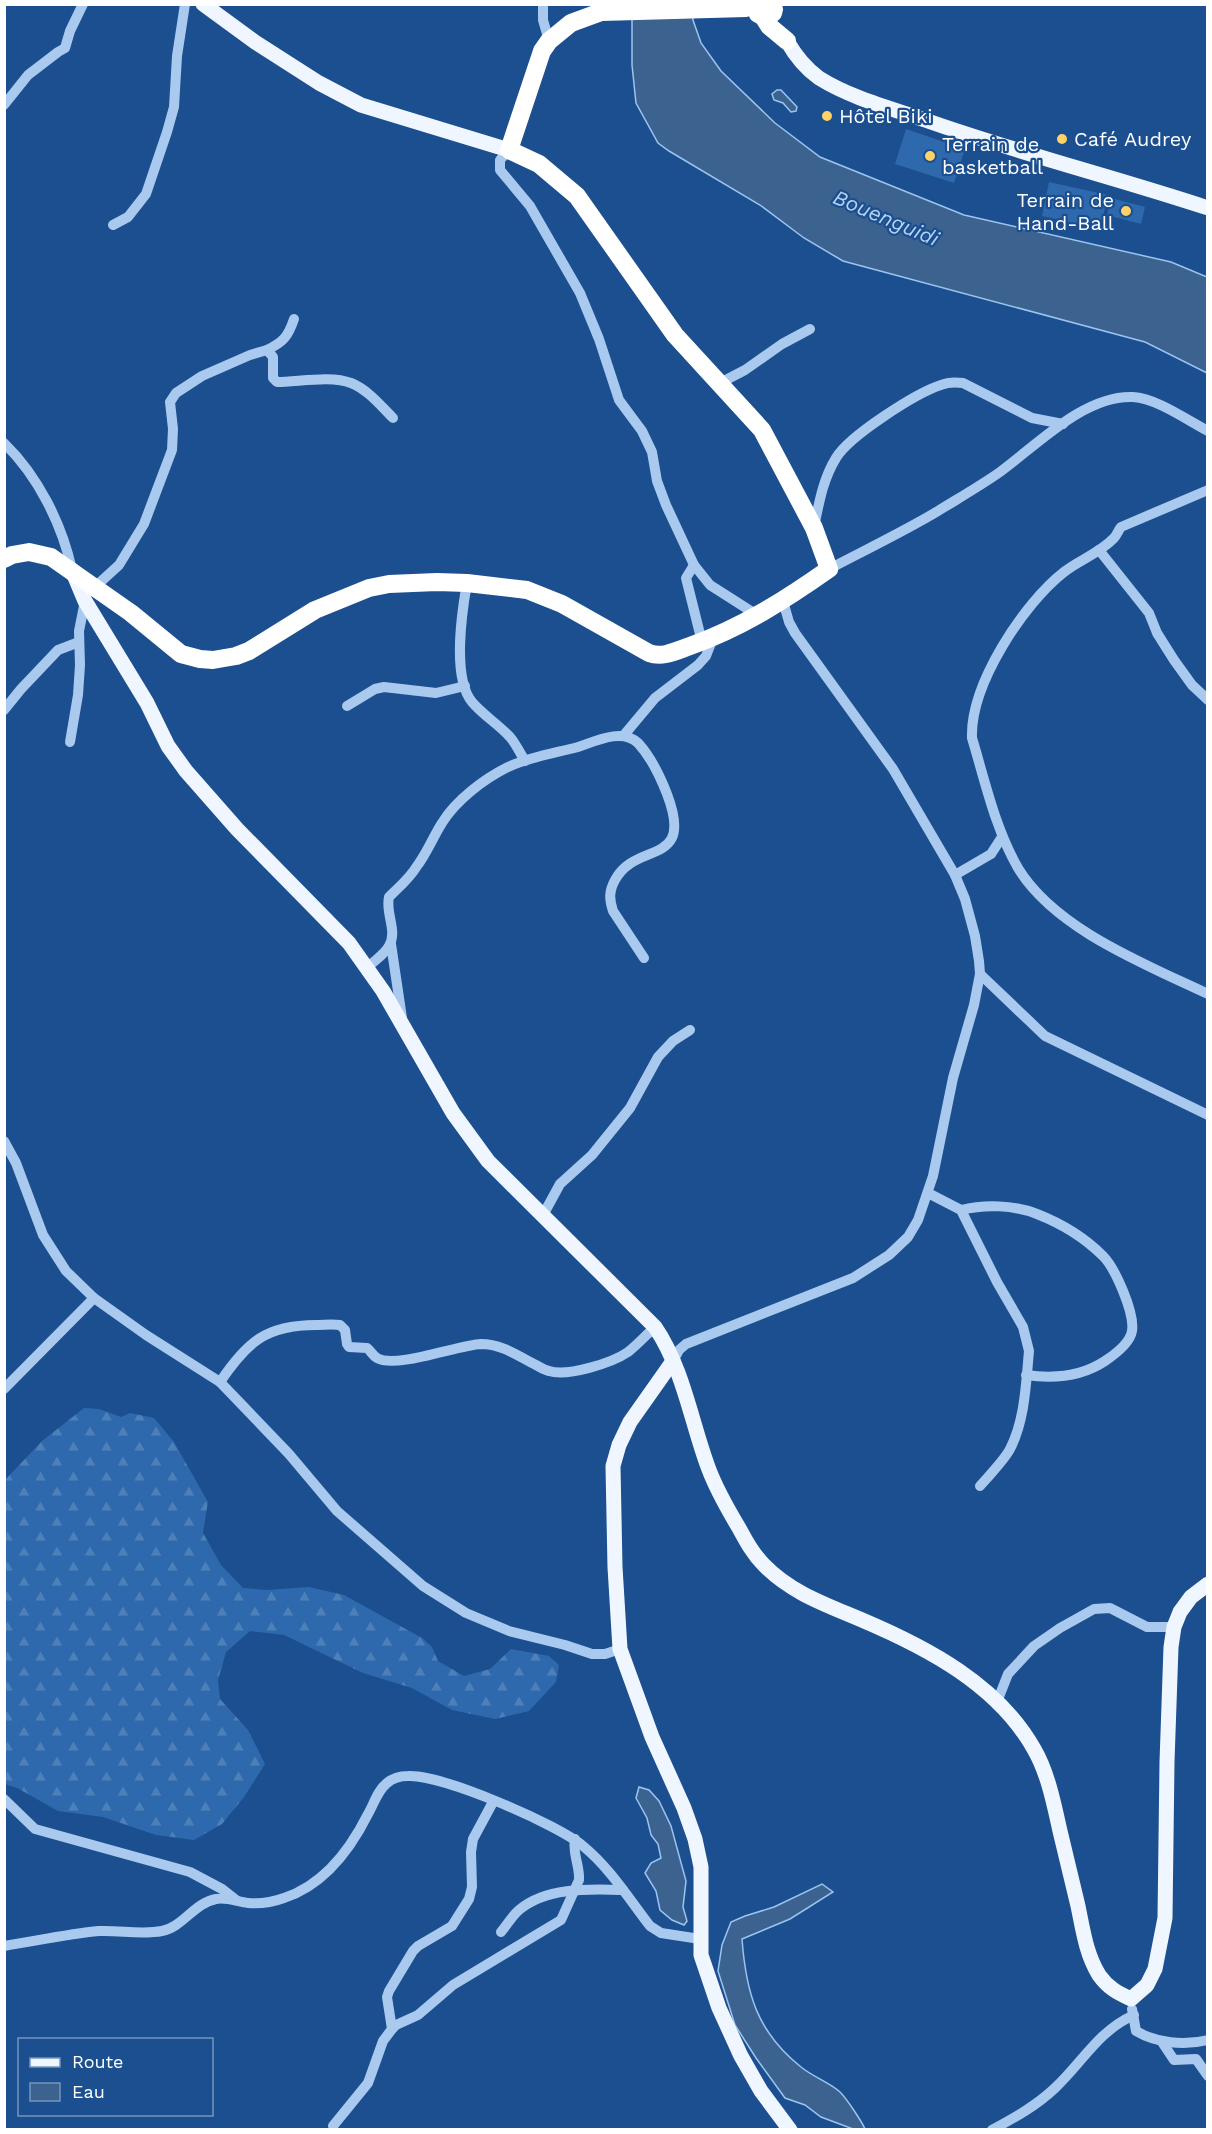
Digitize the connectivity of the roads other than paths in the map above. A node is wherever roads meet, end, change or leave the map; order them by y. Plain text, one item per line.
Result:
1 (83, 4) edge
2 (185, 4) edge
3 (543, 4) edge
4 (211, 7) edge
5 (767, 9) edge
6 (549, 41) junction
7 (787, 41) joint
8 (4, 105) edge
9 (509, 150) junction
10 (1208, 208) edge
11 (113, 225) dead end
12 (294, 319) dead end
13 (810, 329) dead end
14 (267, 350) junction
15 (720, 383) junction
16 (393, 418) dead end
17 (1062, 424) junction
18 (1208, 431) edge
19 (4, 443) edge
20 (1208, 490) edge
21 (814, 528) junction
22 (1099, 550) junction
23 (4, 558) edge
24 (694, 565) junction
25 (829, 569) junction
26 (72, 570) junction
27 (466, 583) junction
28 (91, 594) junction
29 (783, 601) junction
30 (757, 615) junction
31 (708, 640) junction
32 (79, 642) junction
33 (465, 686) junction
34 (1208, 700) edge
35 (347, 706) dead end
36 (4, 710) edge
37 (624, 735) junction
38 (70, 742) dead end
39 (525, 761) junction
40 (1002, 837) junction
41 (1011, 852) junction
42 (991, 855) junction
43 (955, 874) junction
44 (391, 944) junction
45 (644, 958) dead end
46 (368, 967) junction
47 (980, 974) junction
48 (1208, 994) edge
49 (403, 1026) junction
50 (690, 1030) dead end
51 (1208, 1115) edge
52 (4, 1141) edge
53 (928, 1193) junction
54 (961, 1210) junction
55 (542, 1217) junction
56 (94, 1298) junction
57 (656, 1327) junction
58 (673, 1361) junction
59 (1026, 1375) junction
60 (220, 1382) junction
61 (4, 1389) edge
62 (980, 1486) dead end
63 (1208, 1584) edge
64 (1174, 1627) junction
65 (620, 1648) junction
66 (997, 1702) junction
67 (4, 1799) edge
68 (493, 1802) junction
69 (575, 1839) junction
70 (575, 1890) junction
71 (623, 1890) junction
72 (236, 1900) junction
73 (501, 1932) dead end
74 (700, 1939) junction
75 (4, 1946) edge
76 (1131, 1999) junction
77 (1134, 2015) junction
78 (392, 2029) junction
79 (1208, 2040) edge
80 (1162, 2042) junction
81 (1208, 2076) edge
82 (333, 2126) dead end
83 (790, 2130) edge
84 (992, 2130) edge

1 - 8 street
2 - 11 street
3 - 6 street
4 - 9 main road
5 - 6 highway
5 - 7 highway
6 - 9 highway
7 - 10 main road
9 - 15 highway
9 - 24 street
12 - 14 street
13 - 15 street
14 - 16 street
14 - 28 street
15 - 21 highway
17 - 18 street
17 - 21 street
17 - 25 street
19 - 26 street
20 - 22 street
21 - 25 highway
22 - 34 street
22 - 40 street
23 - 26 highway
24 - 30 street
24 - 31 street
25 - 29 highway
26 - 28 highway
27 - 28 highway
27 - 31 highway
27 - 33 street
28 - 32 street
28 - 46 main road
29 - 30 highway
29 - 43 street
30 - 31 highway
31 - 37 street
32 - 36 street
32 - 38 street
33 - 35 street
33 - 39 street
37 - 39 street
37 - 45 street
39 - 44 street
40 - 41 street
40 - 42 street
41 - 42 street
41 - 48 street
42 - 43 street
43 - 47 street
44 - 46 street
44 - 49 street
46 - 49 main road
47 - 51 street
47 - 53 street
49 - 55 main road
50 - 55 street
52 - 56 street
53 - 54 street
53 - 58 street
54 - 59 street
54 - 59 street
55 - 57 main road
56 - 60 street
56 - 61 street
57 - 58 main road
57 - 60 street
58 - 65 main road
58 - 66 main road
59 - 62 street
60 - 65 street
63 - 64 main road
64 - 66 street
64 - 76 main road
65 - 74 main road
66 - 76 main road
67 - 72 street
68 - 69 street
68 - 72 street
68 - 78 street
69 - 70 street
69 - 71 street
70 - 71 street
70 - 73 street
70 - 78 street
71 - 74 street
72 - 75 street
74 - 83 main road
76 - 77 street
77 - 80 street
77 - 84 street
78 - 82 street
79 - 80 street
80 - 81 street

